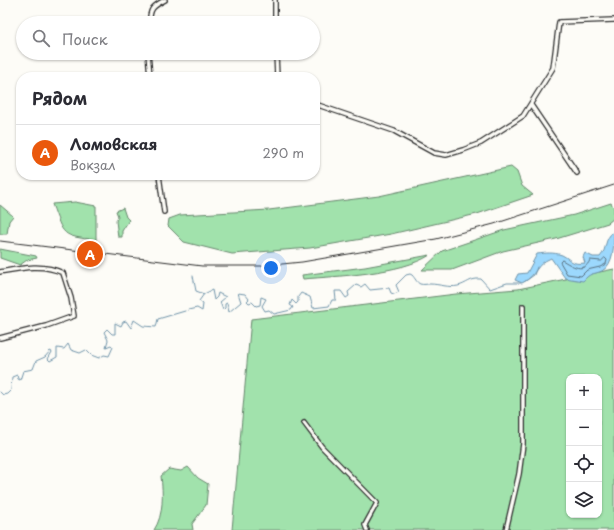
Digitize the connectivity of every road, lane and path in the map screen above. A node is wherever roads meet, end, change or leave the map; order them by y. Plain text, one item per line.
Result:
1 (165, 0) edge
2 (275, 0) edge
3 (150, 16) edge
4 (275, 16) edge
5 (614, 20) edge
6 (149, 60) edge
7 (276, 60) edge
8 (150, 72) edge
9 (277, 72) edge
10 (531, 105) junction
11 (320, 106) edge
12 (577, 173) dead end
13 (160, 180) edge
14 (164, 212) dead end
15 (0, 272) edge
16 (523, 306) dead end
17 (0, 338) edge
18 (304, 423) dead end
19 (368, 530) edge
20 (506, 530) edge

1 - 3 street
2 - 4 street
5 - 10 street
6 - 8 street
7 - 9 street
10 - 11 street
10 - 12 street
13 - 14 street
15 - 17 street
16 - 20 street
18 - 19 street

